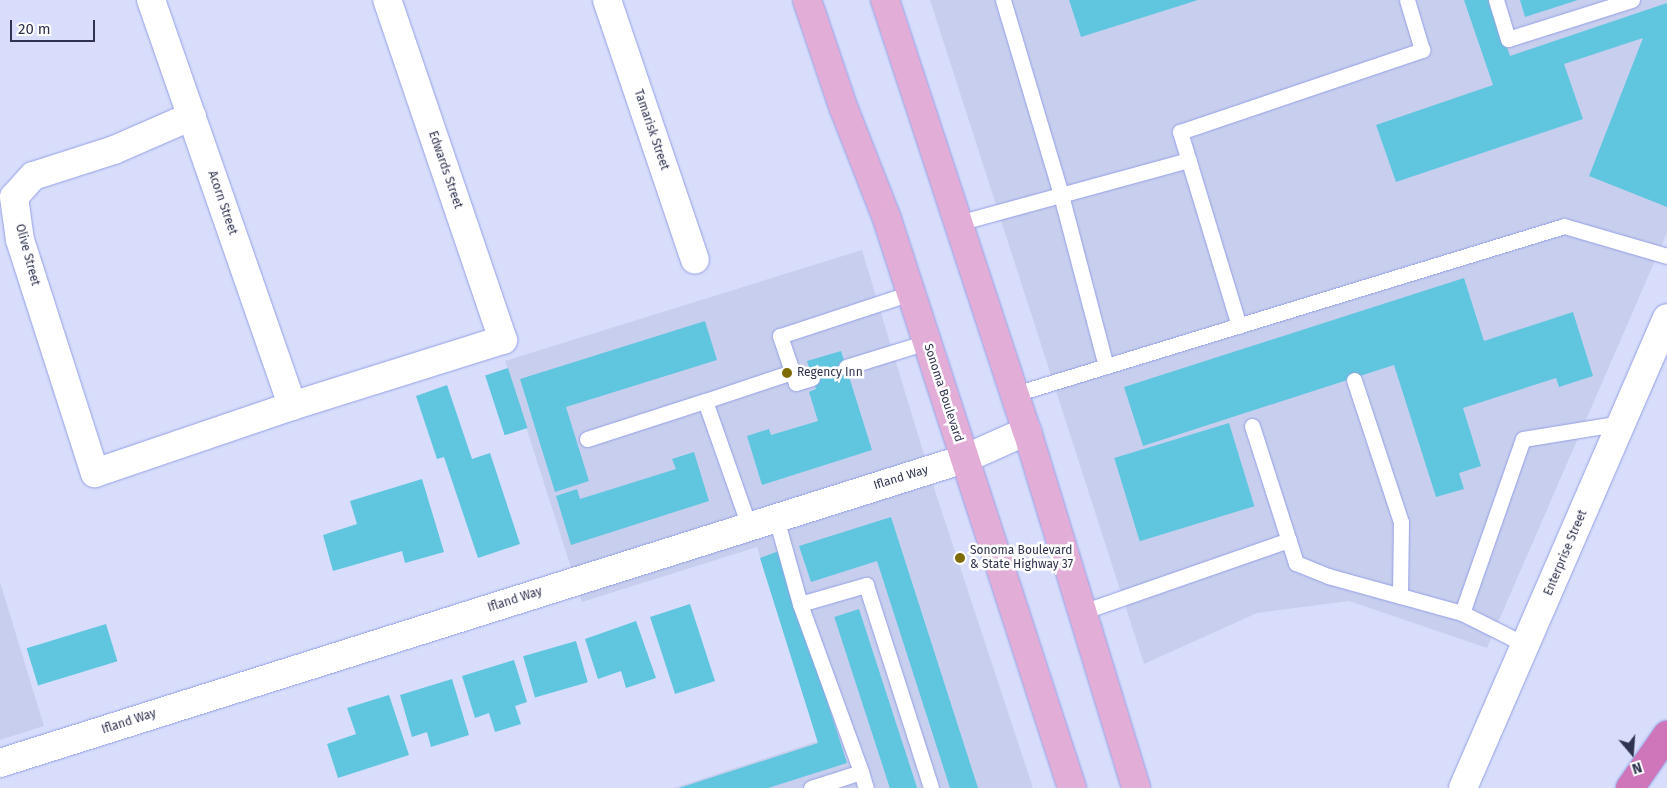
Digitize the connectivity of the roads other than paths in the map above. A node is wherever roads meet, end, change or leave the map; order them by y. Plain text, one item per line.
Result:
1 (151, 0) edge
2 (387, 0) edge
3 (607, 0) edge
4 (807, 0) edge
5 (885, 0) edge
6 (1002, 0) edge
7 (1407, 0) edge
8 (1496, 0) edge
9 (1632, 0) edge
10 (192, 116) junction
11 (1189, 160) junction
12 (1061, 195) junction
13 (958, 223) junction
14 (1667, 256) edge
15 (695, 260) dead end
16 (911, 293) junction
17 (1667, 318) edge
18 (1239, 326) junction
19 (927, 342) junction
20 (1106, 366) junction
21 (846, 367) dead end
22 (792, 372) junction
23 (812, 378) dead end
24 (1354, 380) dead end
25 (1015, 394) junction
26 (705, 401) junction
27 (292, 406) junction
28 (1622, 423) junction
29 (1252, 426) dead end
30 (1027, 431) junction
31 (587, 439) dead end
32 (964, 459) junction
33 (776, 518) junction
34 (749, 526) junction
35 (1289, 540) junction
36 (1400, 596) junction
37 (800, 604) junction
38 (1082, 612) junction
39 (1462, 613) junction
40 (1526, 645) junction
41 (1667, 735) edge
42 (0, 763) edge
43 (861, 772) junction
44 (811, 788) edge
45 (866, 788) edge
46 (931, 788) edge
47 (1072, 788) edge
48 (1136, 788) edge
49 (1464, 788) edge
50 (1630, 788) edge

1 - 10 street, Acorn Street
2 - 27 street, Edwards Street
3 - 15 street, Tamarisk Street
4 - 16 main road, Sonoma Boulevard
5 - 13 main road
6 - 12 lane
7 - 11 lane
8 - 9 lane
10 - 27 street, Acorn Street
10 - 27 street, Olive Street
11 - 12 lane
11 - 18 lane
12 - 13 lane
12 - 20 lane
13 - 25 main road
14 - 18 lane
16 - 19 main road, Sonoma Boulevard
16 - 22 lane
17 - 28 street, Enterprise Street
18 - 20 lane
19 - 21 lane
19 - 32 main road, Sonoma Boulevard
20 - 25 lane
22 - 23 lane
22 - 26 lane
24 - 36 lane
25 - 30 main road
26 - 31 lane
26 - 34 lane
28 - 39 lane
28 - 40 street, Enterprise Street
29 - 35 lane
30 - 32 street, Ifland Way
30 - 38 main road
32 - 33 street, Ifland Way
32 - 47 main road, Sonoma Boulevard
33 - 34 street, Ifland Way
33 - 37 lane
34 - 42 street, Ifland Way
35 - 36 lane
35 - 38 lane
36 - 39 lane
37 - 43 lane
37 - 46 lane
38 - 48 main road
39 - 40 lane
40 - 49 street, Enterprise Street
41 - 50 highway
43 - 44 lane
43 - 45 lane

